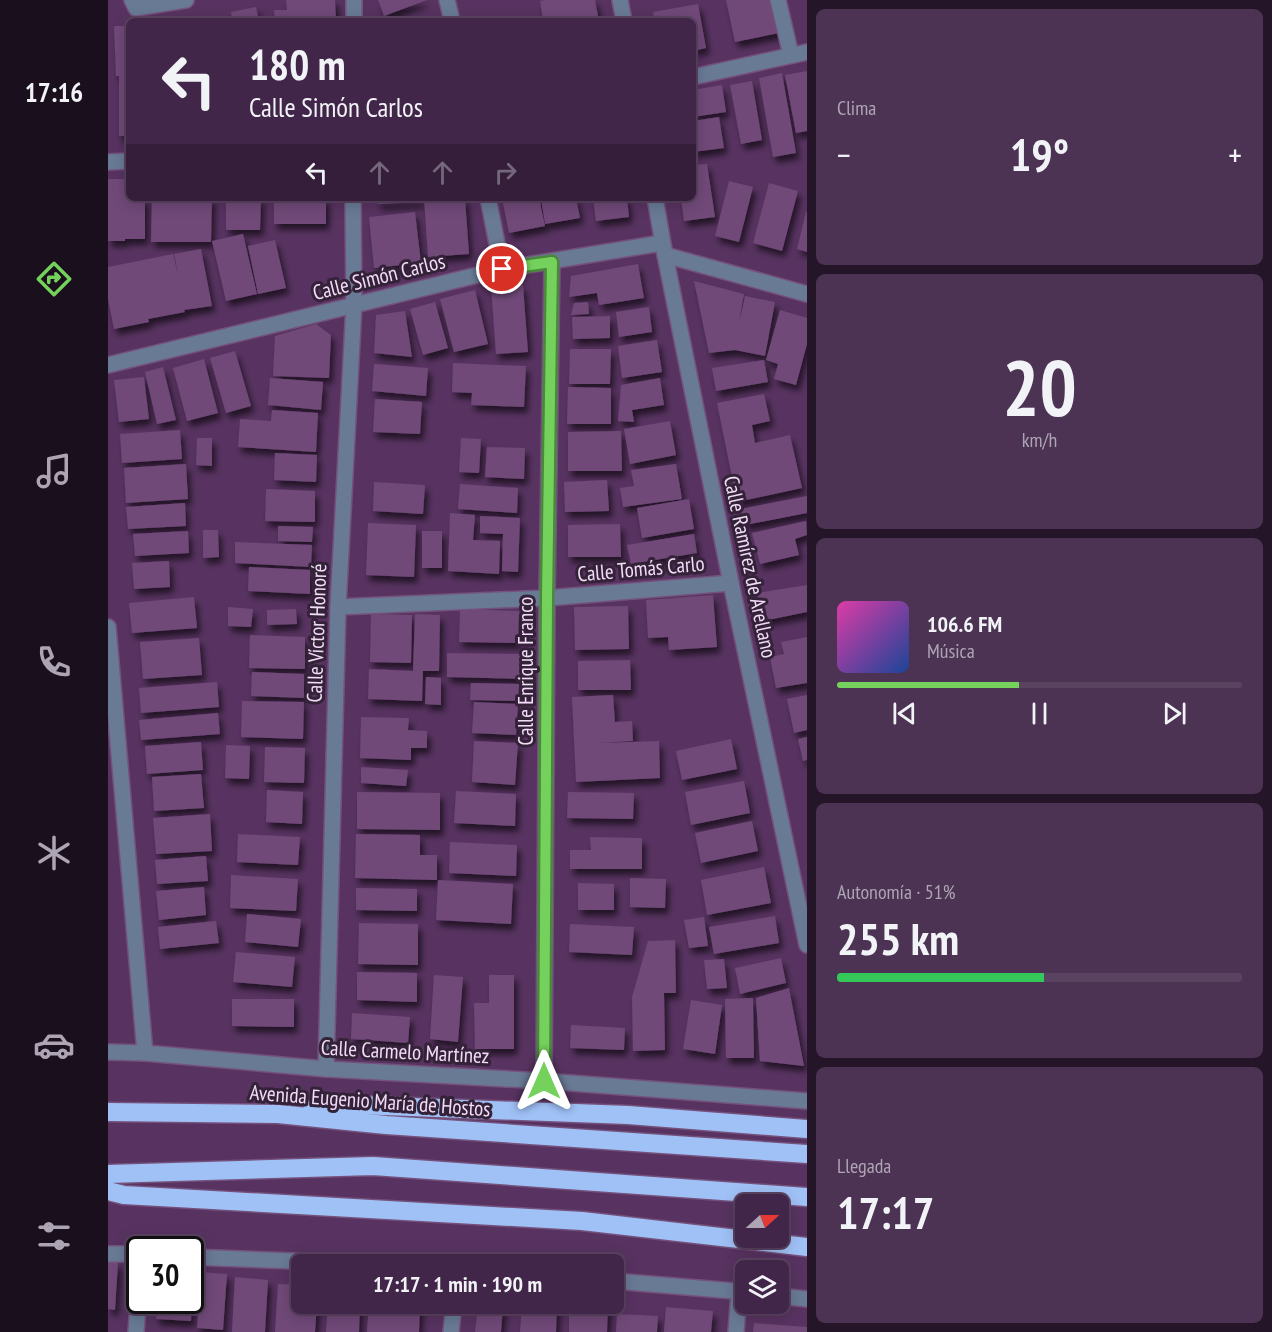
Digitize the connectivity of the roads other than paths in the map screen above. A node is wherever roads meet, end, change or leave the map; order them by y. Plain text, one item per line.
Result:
1 (132, 0) edge
2 (186, 0) edge
3 (354, 0) edge
4 (447, 0) edge
5 (620, 0) edge
6 (778, 0) edge
7 (354, 18) edge
8 (451, 18) edge
9 (623, 18) edge
10 (807, 52) edge
11 (790, 55) junction
12 (696, 76) edge
13 (108, 162) edge
14 (126, 162) edge
15 (353, 201) edge
16 (489, 201) edge
17 (655, 201) edge
18 (663, 249) junction
19 (552, 262) junction
20 (502, 269) junction
21 (807, 294) edge
22 (354, 304) junction
23 (108, 365) edge
24 (731, 583) junction
25 (547, 598) junction
26 (338, 607) junction
27 (108, 627) edge
28 (807, 945) edge
29 (108, 1052) edge
30 (145, 1053) junction
31 (326, 1069) junction
32 (544, 1081) junction
33 (807, 1101) edge
34 (108, 1112) edge
35 (278, 1113) junction
36 (807, 1129) edge
37 (807, 1154) edge
38 (108, 1174) edge
39 (108, 1191) edge
40 (807, 1197) edge
41 (807, 1247) edge
42 (108, 1254) edge
43 (126, 1254) edge
44 (204, 1258) edge
45 (291, 1261) edge
46 (624, 1282) edge
47 (735, 1291) edge
48 (789, 1297) edge
49 (807, 1299) edge
50 (137, 1314) edge
51 (453, 1314) edge
52 (739, 1314) edge
53 (136, 1332) edge
54 (451, 1332) edge
55 (736, 1332) edge

1 - 2 street
3 - 7 street
4 - 8 street
5 - 9 street
6 - 11 street
10 - 11 street
11 - 12 street
13 - 14 street
15 - 22 street, Calle Víctor Honoré
16 - 20 street
17 - 18 street, Calle Ramírez de Arellano
18 - 19 street, Calle Simón Carlos
18 - 21 street, Calle Simón Carlos
18 - 24 street, Calle Ramírez de Arellano
19 - 20 street, Calle Simón Carlos
19 - 25 street, Calle Enrique Franco
20 - 22 street, Calle Simón Carlos
22 - 23 street, Calle Simón Carlos
22 - 26 street, Calle Víctor Honoré
24 - 25 street, Calle Tomás Carlo
24 - 28 street, Calle Ramírez de Arellano
25 - 26 street, Calle Tomás Carlo
25 - 32 street, Calle Enrique Franco
26 - 31 street, Calle Víctor Honoré
27 - 30 street
29 - 30 street, Calle Carmelo Martínez
30 - 31 street, Calle Carmelo Martínez
31 - 32 street, Calle Carmelo Martínez
32 - 33 street, Calle Carmelo Martínez
34 - 35 highway, Avenida Eugenio María de Hostos
35 - 36 highway
35 - 37 highway, Avenida Eugenio María de Hostos
38 - 40 highway
39 - 41 highway
42 - 43 street
44 - 45 street
46 - 47 street
48 - 49 street
50 - 53 street
51 - 54 street
52 - 55 street

